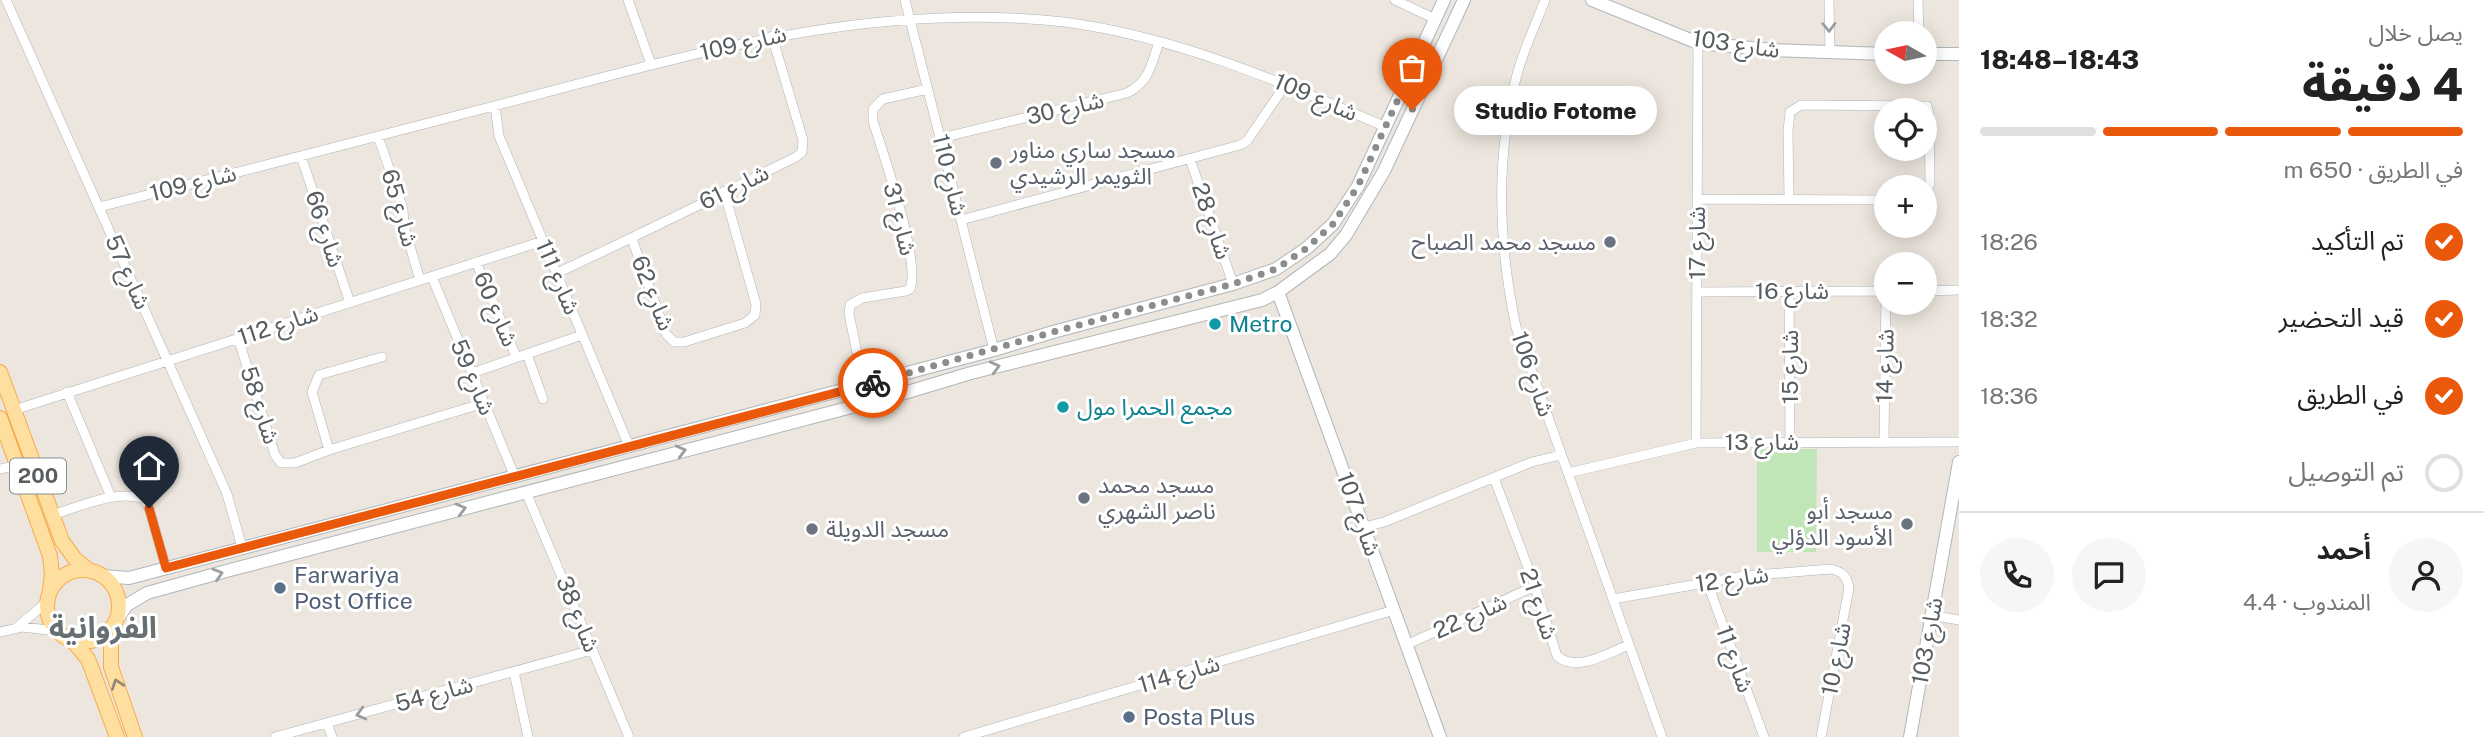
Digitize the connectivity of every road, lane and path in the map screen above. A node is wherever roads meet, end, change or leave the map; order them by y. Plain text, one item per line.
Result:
1 (6, 0) edge
2 (628, 0) edge
3 (905, 0) edge
4 (1395, 0) edge
5 (1444, 0) edge
6 (1464, 0) edge
7 (1545, 0) edge
8 (1592, 0) edge
9 (1829, 0) edge
10 (1918, 0) edge
11 (910, 17) junction
12 (1435, 19) junction
13 (1919, 21) edge
14 (772, 36) junction
15 (1159, 41) junction
16 (1698, 43) junction
17 (1830, 53) junction
18 (1874, 54) edge
19 (1937, 54) edge
20 (1959, 54) edge
21 (652, 64) junction
22 (1414, 65) junction
23 (1430, 71) junction
24 (1406, 82) junction
25 (1286, 84) junction
26 (928, 89) junction
27 (1421, 90) junction
28 (495, 106) junction
29 (1386, 127) junction
30 (378, 136) junction
31 (941, 138) junction
32 (301, 156) junction
33 (1190, 159) junction
34 (1930, 175) edge
35 (723, 191) junction
36 (1697, 199) junction
37 (1789, 199) junction
38 (1874, 200) edge
39 (99, 207) junction
40 (961, 220) junction
41 (632, 239) junction
42 (543, 241) junction
43 (476, 262) junction
44 (557, 273) junction
45 (432, 276) junction
46 (420, 280) junction
47 (1233, 284) junction
48 (1937, 290) edge
49 (1959, 290) edge
50 (1789, 291) junction
51 (1874, 291) edge
52 (1278, 292) junction
53 (1697, 292) junction
54 (1192, 295) junction
55 (1168, 301) junction
56 (350, 303) junction
57 (1886, 315) edge
58 (1199, 316) junction
59 (1175, 322) junction
60 (582, 335) junction
61 (238, 338) junction
62 (994, 350) junction
63 (527, 354) junction
64 (516, 356) junction
65 (382, 357) dead end
66 (168, 360) junction
67 (951, 362) junction
68 (0, 372) edge
69 (472, 373) junction
70 (953, 378) junction
71 (864, 386) junction
72 (67, 392) junction
73 (543, 399) dead end
74 (484, 403) junction
75 (14, 410) junction
76 (0, 418) edge
77 (740, 418) junction
78 (751, 433) junction
79 (1884, 441) junction
80 (1790, 442) junction
81 (1959, 442) edge
82 (1696, 443) junction
83 (629, 446) junction
84 (329, 450) junction
85 (1561, 455) junction
86 (1959, 462) edge
87 (18, 465) junction
88 (0, 470) edge
89 (1567, 473) junction
90 (515, 477) junction
91 (1494, 478) junction
92 (526, 492) junction
93 (111, 498) junction
94 (425, 500) junction
95 (427, 518) junction
96 (50, 524) junction
97 (1364, 527) junction
98 (1953, 527) edge
99 (242, 547) junction
100 (171, 567) junction
101 (96, 573) junction
102 (1848, 581) joint
103 (1707, 582) junction
104 (183, 584) junction
105 (1535, 586) junction
106 (48, 599) junction
107 (1613, 599) junction
108 (1394, 610) junction
109 (1931, 615) junction
110 (1959, 620) edge
111 (113, 625) junction
112 (15, 629) junction
113 (57, 631) junction
114 (0, 632) edge
115 (72, 640) junction
116 (1406, 645) junction
117 (1629, 645) junction
118 (592, 650) junction
119 (514, 672) junction
120 (327, 723) junction
121 (1659, 736) edge
122 (117, 737) edge
123 (135, 737) edge
124 (275, 737) edge
125 (332, 737) edge
126 (528, 737) edge
127 (629, 737) edge
128 (964, 737) edge
129 (1440, 737) edge
130 (1764, 737) edge
131 (1821, 737) edge
132 (1910, 737) edge

1 - 39 street, شارع 57
2 - 21 street
3 - 11 street, شارع 110
4 - 12 street
5 - 12 street
6 - 23 street
7 - 85 street, شارع 106
8 - 16 street, شارع 103
9 -> 17 street
10 - 13 street
11 - 14 street, شارع 109
11 - 15 street, شارع 109
11 - 26 street, شارع 110
12 - 22 street
14 - 21 street, شارع 109
14 - 35 street, شارع 61
15 - 25 street, شارع 109
15 - 31 street, شارع 30
16 - 17 street, شارع 103
16 - 36 street, شارع 17
17 - 18 street, شارع 103
19 - 20 street
21 - 28 street, شارع 109
22 - 23 street
22 - 24 street
23 - 27 street
24 - 27 street
24 - 29 street
25 - 29 street, شارع 109
25 - 33 street
26 - 31 street, شارع 110
26 - 71 street, شارع 31
27 - 52 street
28 - 30 street, شارع 109
28 - 42 street, شارع 111
29 - 47 street
30 - 32 street, شارع 109
30 - 46 street, شارع 65
31 - 40 street, شارع 110
32 - 39 street, شارع 109
32 - 56 street, شارع 66
33 - 40 street
33 - 47 street, شارع 28
34 - 37 street
35 - 41 street, شارع 61
35 - 41 street, شارع 62
36 - 37 street
36 - 53 street, شارع 17
37 - 38 street
39 - 66 street, شارع 57
40 - 62 street, شارع 110
41 - 44 street, شارع 61
42 - 43 street, شارع 112
42 - 44 street, شارع 111
43 - 45 street, شارع 112
43 - 64 street, شارع 60
44 - 60 street, شارع 111
45 - 46 street, شارع 112
45 - 69 street, شارع 59
46 - 56 street, شارع 112
47 - 54 street
48 - 49 street
50 - 51 street, شارع 16
50 - 53 street, شارع 16
50 - 80 street, شارع 15
52 - 58 street
52 - 97 street, شارع 107
53 - 82 street, شارع 17
54 - 55 street
54 - 58 street
55 - 59 street
55 - 62 street
56 - 61 street, شارع 112
57 - 79 street, شارع 14
58 - 59 street
70 -> 59 street
60 - 63 street, شارع 60
60 - 83 street, شارع 111
61 - 66 street, شارع 112
61 - 84 street, شارع 58
62 - 67 street
63 - 64 street, شارع 60
63 - 73 street, شارع 60
64 - 69 street, شارع 60
65 - 84 street
66 - 72 street, شارع 112
66 - 99 street, شارع 57
67 - 70 street
67 - 71 street
68 - 75 main road, 200
69 - 74 street, شارع 59
70 - 78 street
71 - 77 street
72 - 75 street, شارع 112
72 - 93 street
74 - 84 street, شارع 58
74 - 90 street, شارع 59
75 - 96 main road, 200
76 - 87 main road, 200
77 - 78 street
77 - 83 street
92 -> 78 street
79 - 80 street, شارع 13
79 - 81 street, شارع 13
80 - 82 street, شارع 13
82 - 89 street, شارع 13
83 - 90 street
85 - 89 street, شارع 106
85 - 91 street
86 - 98 street, شارع 103
87 - 88 street
87 - 96 main road, 200
89 - 107 street, شارع 106
90 - 94 street
91 - 97 street
91 - 105 street, شارع 21
95 -> 92 street
92 - 118 street, شارع 38
93 - 96 street
93 - 100 street
94 - 95 street
94 - 99 street
104 -> 95 street
96 - 101 main road, 200
96 - 106 main road, 200
97 - 108 street, شارع 107
98 - 109 street, شارع 103
99 - 100 street
100 - 101 street
100 - 104 street
101 - 106 main road
101 - 111 main road, 200
102 - 103 street, شارع 12
102 - 131 street, شارع 10
103 - 107 street, شارع 12
103 - 130 street, شارع 11
104 - 111 street
105 - 116 street, شارع 22
105 - 117 street, شارع 21
106 - 112 street
106 - 113 main road, 200
107 - 117 street, شارع 106
108 - 116 street, شارع 107
108 - 128 street, شارع 114
109 - 110 street
109 - 132 street, شارع 103
111 - 115 main road
123 -> 111 main road, 200
112 - 113 street
112 - 114 street
113 - 115 main road
115 - 122 main road
116 - 129 street, شارع 107
117 - 121 street, شارع 106
118 - 119 street, شارع 54
118 - 127 street, شارع 38
119 -> 120 street, شارع 54
119 - 126 street
120 - 124 street, شارع 54
120 - 125 street

